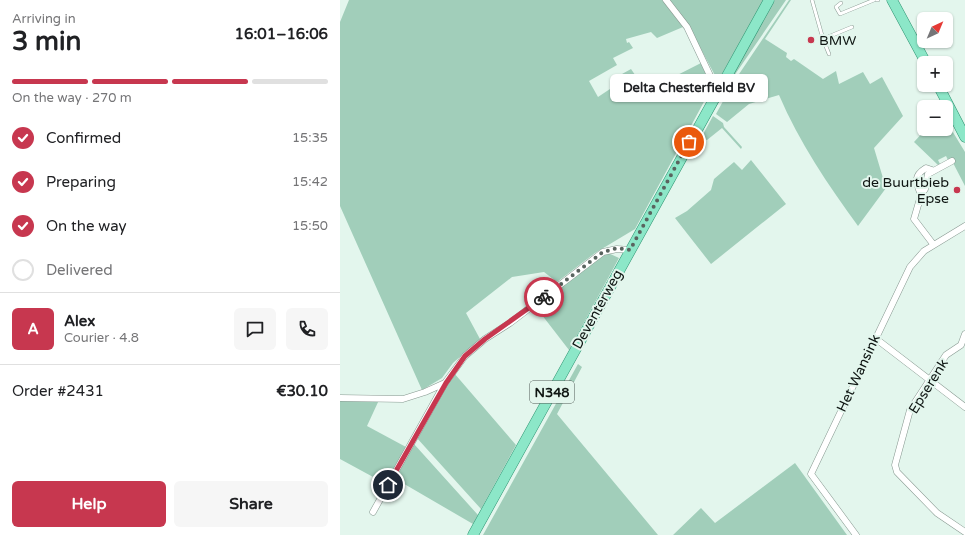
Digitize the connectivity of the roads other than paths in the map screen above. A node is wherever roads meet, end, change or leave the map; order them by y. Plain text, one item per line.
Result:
1 (666, 0) edge
2 (769, 0) edge
3 (812, 0) edge
4 (863, 0) edge
5 (876, 0) edge
6 (892, 0) edge
7 (841, 3) dead end
8 (865, 4) junction
9 (852, 28) dead end
10 (823, 39) junction
11 (830, 54) dead end
12 (922, 56) edge
13 (719, 89) junction
14 (942, 92) edge
15 (965, 136) edge
16 (952, 161) dead end
17 (932, 170) junction
18 (921, 194) junction
19 (965, 226) edge
20 (933, 244) junction
21 (630, 250) junction
22 (965, 334) edge
23 (875, 338) junction
24 (930, 379) junction
25 (446, 383) junction
26 (340, 398) edge
27 (965, 407) edge
28 (373, 512) dead end
29 (965, 532) edge
30 (473, 535) edge
31 (856, 535) edge

1 - 13 street
2 - 13 main road, Deventerweg / N348
3 - 10 lane
4 - 8 lane
5 - 8 lane
6 - 12 main road
7 - 8 lane
9 - 10 lane
10 - 11 lane
13 - 21 main road, Deventerweg / N348
14 - 15 main road
16 - 17 street
17 - 18 street
17 - 18 street
18 - 20 street
19 - 20 street, Het Wansink
20 - 23 street, Het Wansink
21 - 25 street
21 - 30 main road, Deventerweg / N348
22 - 24 street, Epserenk
23 - 24 street
23 - 31 street, Het Wansink
24 - 27 street
24 - 29 street, Epserenk
25 - 26 street
25 - 28 street

